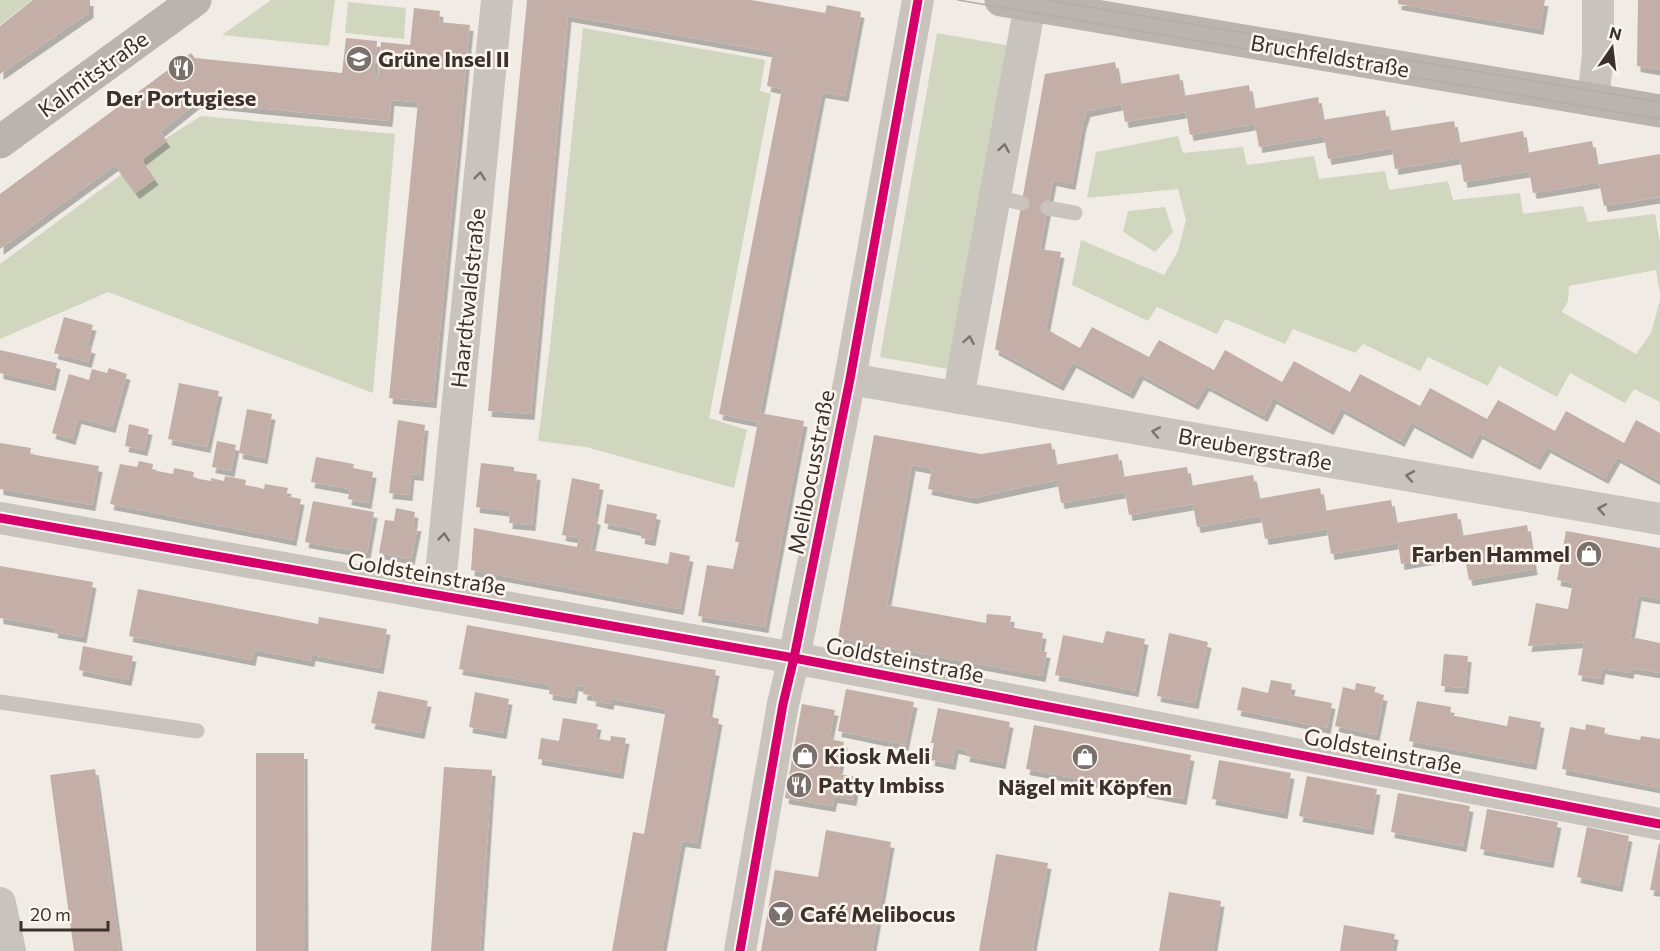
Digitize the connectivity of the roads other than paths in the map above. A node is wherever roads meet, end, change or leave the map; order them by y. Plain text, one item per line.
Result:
1 (497, 0) edge
2 (918, 0) edge
3 (1598, 0) edge
4 (189, 2) edge
5 (1015, 2) edge
6 (1593, 100) junction
7 (1660, 111) edge
8 (0, 142) edge
9 (1048, 208) dead end
10 (1075, 213) dead end
11 (849, 379) junction
12 (958, 398) junction
13 (0, 518) edge
14 (1660, 519) edge
15 (439, 595) junction
16 (794, 658) junction
17 (0, 702) edge
18 (197, 731) dead end
19 (1660, 824) edge
20 (0, 903) edge
21 (10, 951) edge
22 (740, 951) edge

15 -> 1 street, Haardtwaldstraße
2 - 11 street, Melibocusstraße
3 - 6 street
4 - 8 street, Kalmitstraße
5 - 6 street, Bruchfeldstraße
12 -> 5 street
6 - 7 street, Bruchfeldstraße
9 - 10 lane
11 - 12 street, Breubergstraße
11 - 16 street, Melibocusstraße
14 -> 12 street, Breubergstraße
13 - 15 street, Goldsteinstraße
15 - 16 street, Goldsteinstraße
16 - 19 street, Goldsteinstraße
16 - 22 street, Melibocusstraße
17 - 18 lane
20 - 21 street

